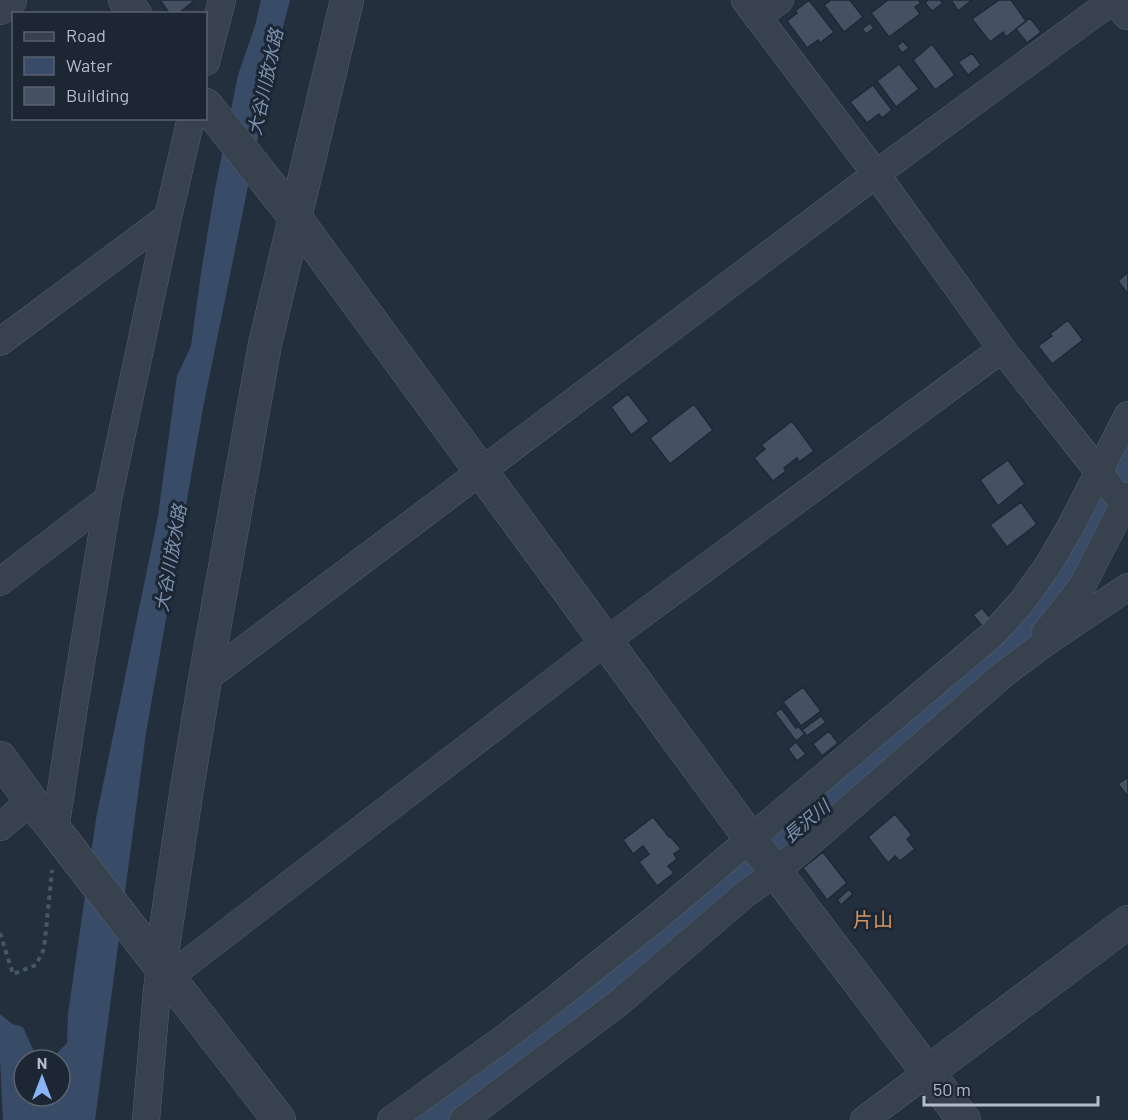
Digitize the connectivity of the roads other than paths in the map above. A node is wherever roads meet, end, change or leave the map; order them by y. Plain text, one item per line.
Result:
1 (10, 0) edge
2 (222, 0) edge
3 (347, 0) edge
4 (780, 0) edge
5 (1113, 0) edge
6 (1118, 0) edge
7 (0, 8) edge
8 (751, 8) edge
9 (1128, 13) edge
10 (207, 58) edge
11 (207, 106) edge
12 (191, 120) edge
13 (876, 174) junction
14 (294, 216) junction
15 (168, 217) junction
16 (0, 342) edge
17 (1002, 349) junction
18 (1128, 414) edge
19 (1099, 470) junction
20 (482, 472) junction
21 (108, 499) junction
22 (1127, 502) edge
23 (0, 582) edge
24 (1128, 587) edge
25 (606, 641) junction
26 (1006, 672) junction
27 (205, 679) junction
28 (0, 758) edge
29 (31, 801) junction
30 (0, 827) edge
31 (55, 830) junction
32 (763, 855) junction
33 (1128, 922) edge
34 (159, 964) junction
35 (928, 1072) junction
36 (146, 1120) edge
37 (279, 1120) edge
38 (391, 1120) edge
39 (463, 1120) edge
40 (864, 1120) edge
41 (964, 1120) edge

1 - 7 street
2 - 10 street
3 - 14 street
4 - 8 street
5 - 13 street
6 - 9 street
8 - 13 street
11 - 14 street
12 - 15 street
13 - 17 street
13 - 20 street
14 - 20 street
14 - 27 street
15 - 16 street
15 - 21 street
17 - 19 street
17 - 25 street
18 - 19 street
19 - 22 street
19 - 32 street
20 - 25 street
20 - 27 street
21 - 23 street
21 - 31 street
22 - 26 street
24 - 26 street
25 - 32 street
25 - 34 street
26 - 32 street
27 - 34 street
28 - 29 street
29 - 30 street
29 - 31 street
31 - 34 street
32 - 35 street
32 - 38 street
32 - 39 street
33 - 35 street
34 - 36 street
34 - 37 street
35 - 40 street
35 - 41 street

